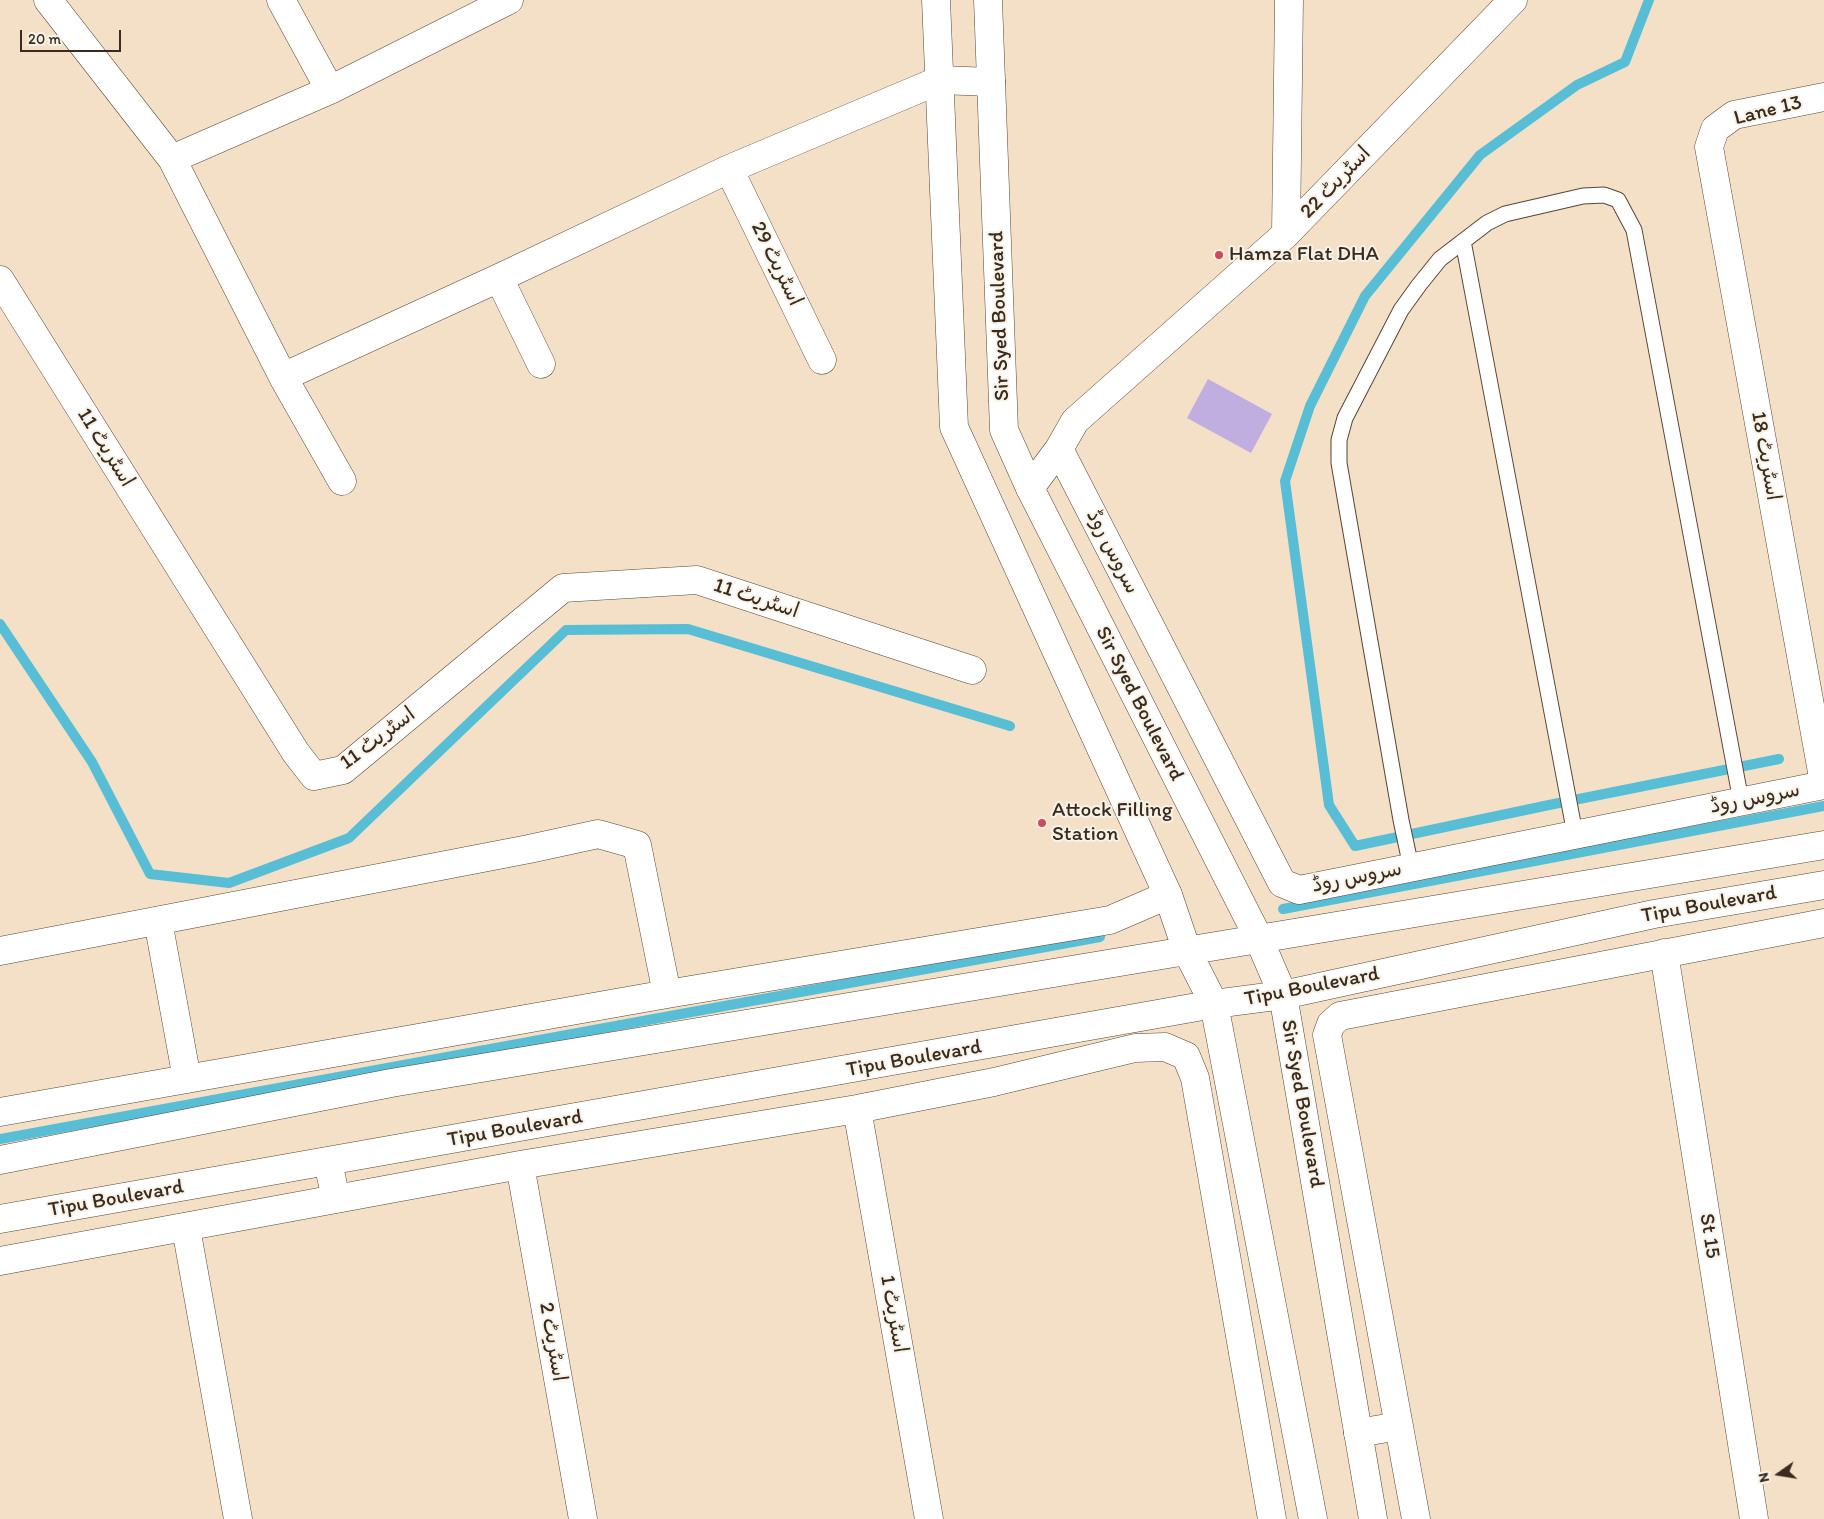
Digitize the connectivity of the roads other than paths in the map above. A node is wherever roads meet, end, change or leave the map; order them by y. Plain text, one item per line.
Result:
1 (48, 0) edge
2 (281, 0) edge
3 (509, 0) edge
4 (936, 0) edge
5 (988, 0) edge
6 (1289, 0) edge
7 (1513, 0) edge
8 (940, 80) junction
9 (991, 82) junction
10 (330, 90) junction
11 (1824, 97) edge
12 (1715, 129) joint
13 (172, 159) junction
14 (729, 169) junction
15 (1286, 234) junction
16 (1463, 241) junction
17 (499, 278) junction
18 (0, 280) edge
19 (822, 360) dead end
20 (541, 364) dead end
21 (283, 377) junction
22 (1060, 449) junction
23 (342, 481) dead end
24 (1030, 488) junction
25 (972, 670) dead end
26 (1824, 784) edge
27 (1739, 791) junction
28 (1573, 824) junction
29 (1824, 845) edge
30 (1409, 856) junction
31 (1824, 884) edge
32 (1168, 894) junction
33 (158, 921) junction
34 (1824, 923) edge
35 (1258, 938) junction
36 (0, 951) edge
37 (1187, 951) junction
38 (1664, 953) junction
39 (667, 994) junction
40 (1283, 995) junction
41 (1214, 1004) junction
42 (987, 1046) junction
43 (187, 1079) junction
44 (994, 1082) junction
45 (856, 1109) junction
46 (0, 1112) edge
47 (0, 1160) edge
48 (328, 1162) junction
49 (520, 1165) junction
50 (336, 1199) junction
51 (0, 1219) edge
52 (186, 1228) junction
53 (0, 1261) edge
54 (1399, 1426) junction
55 (1358, 1433) junction
56 (238, 1519) edge
57 (583, 1519) edge
58 (930, 1519) edge
59 (1272, 1519) edge
60 (1313, 1519) edge
61 (1374, 1519) edge
62 (1416, 1519) edge
63 (1754, 1519) edge

1 - 13 street
2 - 10 street
3 - 10 street
4 - 8 street
5 - 9 street, Sir Syed Boulevard
6 - 15 street
7 - 15 street, اسٹریٹ 22
8 - 9 street
8 - 14 street
8 - 32 street
9 - 24 street, Sir Syed Boulevard
10 - 13 street
11 - 12 street, Lane 13
12 - 26 street, اسٹریٹ 18
13 - 21 street
14 - 17 street
14 - 19 street, اسٹریٹ 29
15 - 22 street, اسٹریٹ 22
16 - 27 lane
16 - 28 lane
16 - 30 lane
17 - 20 street
17 - 21 street
18 - 25 street, اسٹریٹ 11
21 - 23 street
22 - 24 street, اسٹریٹ 22
22 - 30 street, سروس روڈ
24 - 35 street, Sir Syed Boulevard
26 - 27 street, سروس روڈ
27 - 28 street, سروس روڈ
28 - 30 street, سروس روڈ
29 - 35 street, Tipu Boulevard
31 - 40 street, Tipu Boulevard
32 - 37 street
32 - 39 street
33 - 36 street
33 - 39 street
33 - 43 street
34 - 38 street
35 - 37 street, Tipu Boulevard
35 - 40 street, Sir Syed Boulevard
37 - 41 street
37 - 47 street, Tipu Boulevard
38 - 54 street
38 - 63 street, St 15
39 - 43 street
40 - 41 street, Tipu Boulevard
40 - 55 street, Sir Syed Boulevard
41 - 42 street, Tipu Boulevard
41 - 60 street
42 - 44 street
42 - 48 street, Tipu Boulevard
43 - 46 street
44 - 45 street
44 - 59 street
45 - 49 street
45 - 58 street, اسٹریٹ 1
48 - 50 street
48 - 51 street, Tipu Boulevard
49 - 50 street
49 - 57 street, اسٹریٹ 2
50 - 52 street
52 - 53 street
52 - 56 street
54 - 55 street
54 - 62 street
55 - 61 street, Sir Syed Boulevard

